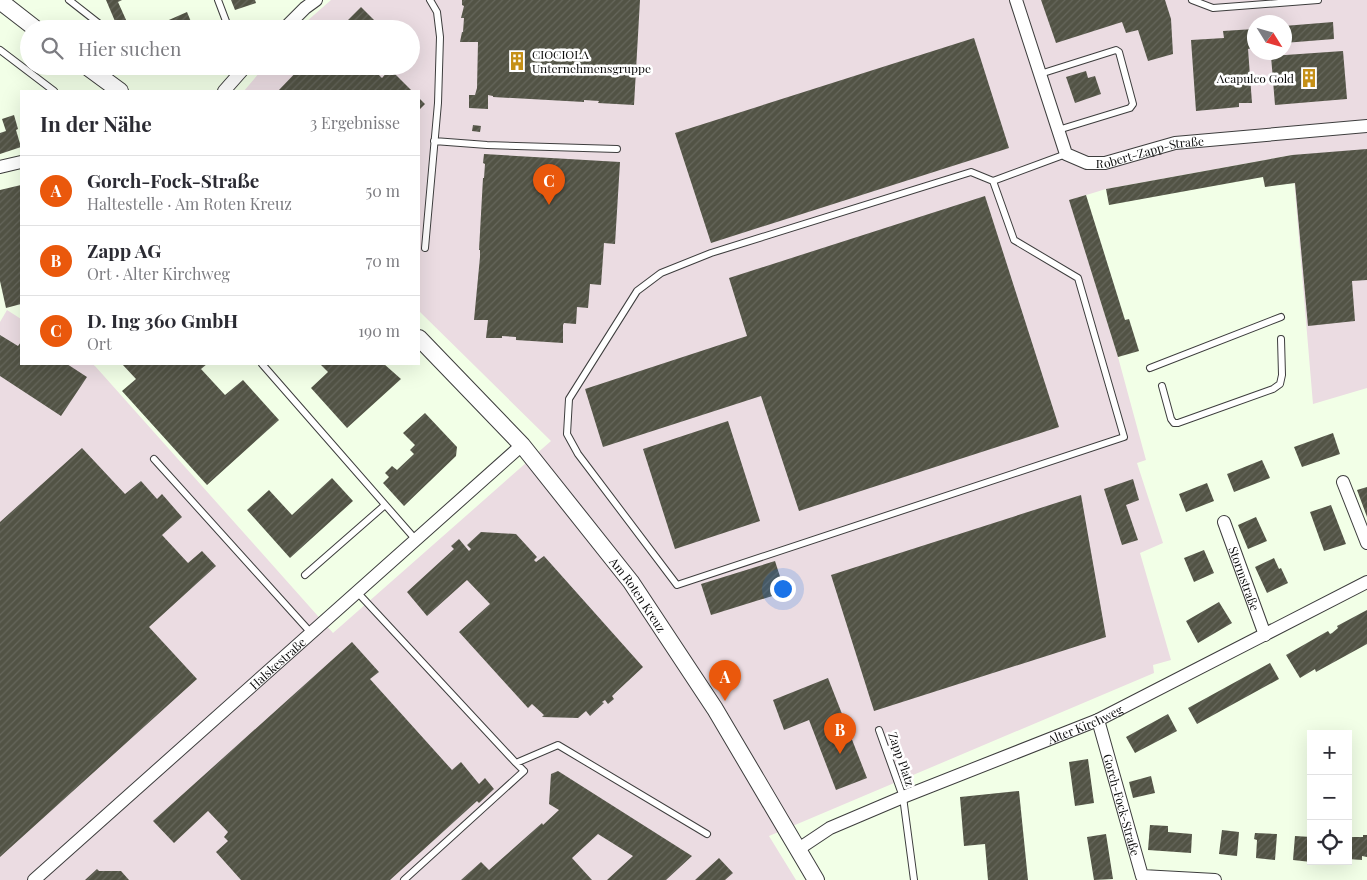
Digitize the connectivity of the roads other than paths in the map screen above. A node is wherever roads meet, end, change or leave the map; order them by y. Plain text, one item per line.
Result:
1 (69, 0) edge
2 (218, 0) edge
3 (316, 0) edge
4 (430, 0) edge
5 (1016, 0) edge
6 (1192, 0) edge
7 (1318, 0) edge
8 (0, 2) edge
9 (24, 20) edge
10 (95, 20) edge
11 (226, 20) edge
12 (293, 20) edge
13 (0, 50) edge
14 (20, 65) edge
15 (1040, 74) junction
16 (33, 75) edge
17 (98, 75) edge
18 (237, 75) edge
19 (53, 90) edge
20 (119, 90) edge
21 (225, 90) edge
22 (1367, 126) edge
23 (1058, 130) junction
24 (434, 141) junction
25 (617, 149) dead end
26 (1066, 154) junction
27 (20, 162) edge
28 (0, 167) edge
29 (994, 181) junction
30 (425, 248) dead end
31 (1281, 317) dead end
32 (420, 339) edge
33 (1281, 339) dead end
34 (263, 365) edge
35 (1150, 368) dead end
36 (1162, 386) dead end
37 (522, 445) junction
38 (154, 458) dead end
39 (1342, 482) dead end
40 (385, 505) junction
41 (1224, 522) dead end
42 (416, 540) junction
43 (1367, 543) edge
44 (305, 575) dead end
45 (1367, 582) edge
46 (358, 593) junction
47 (312, 634) junction
48 (1265, 635) junction
49 (1098, 720) junction
50 (879, 730) dead end
51 (516, 763) junction
52 (903, 797) junction
53 (707, 834) dead end
54 (797, 850) junction
55 (34, 880) edge
56 (404, 880) edge
57 (816, 880) edge
58 (914, 880) edge
59 (1215, 880) edge

1 - 10 lane
2 - 11 lane
3 - 12 street
4 - 24 lane
5 - 15 street
6 - 7 lane
8 - 9 street
13 - 14 lane
15 - 23 street
15 - 23 lane
16 - 19 lane
17 - 20 street
18 - 21 street
22 - 26 street, Robert-Zapp-Straße
23 - 26 street
24 - 25 lane
24 - 30 lane
26 - 29 lane
27 - 28 street
29 - 29 lane
31 - 35 lane
32 - 37 street, Am Roten Kreuz
33 - 36 lane
34 - 40 lane
37 - 42 street, Halskestraße
37 - 54 street, Am Roten Kreuz
38 - 47 lane
39 - 43 street
40 - 42 lane
40 - 44 lane
41 - 48 street, Stormstraße
42 - 46 street, Halskestraße
45 - 48 street, Alter Kirchweg
46 - 47 street, Halskestraße
46 - 51 lane
47 - 55 street, Halskestraße
48 - 49 street, Alter Kirchweg
49 - 52 street, Alter Kirchweg
49 - 59 street, Gorch-Fock-Straße
50 - 52 lane, Zapp Platz
51 - 53 lane
51 - 56 lane
52 - 54 street, Alter Kirchweg
52 - 58 lane, Zapp Platz
54 - 57 street, Am Roten Kreuz

